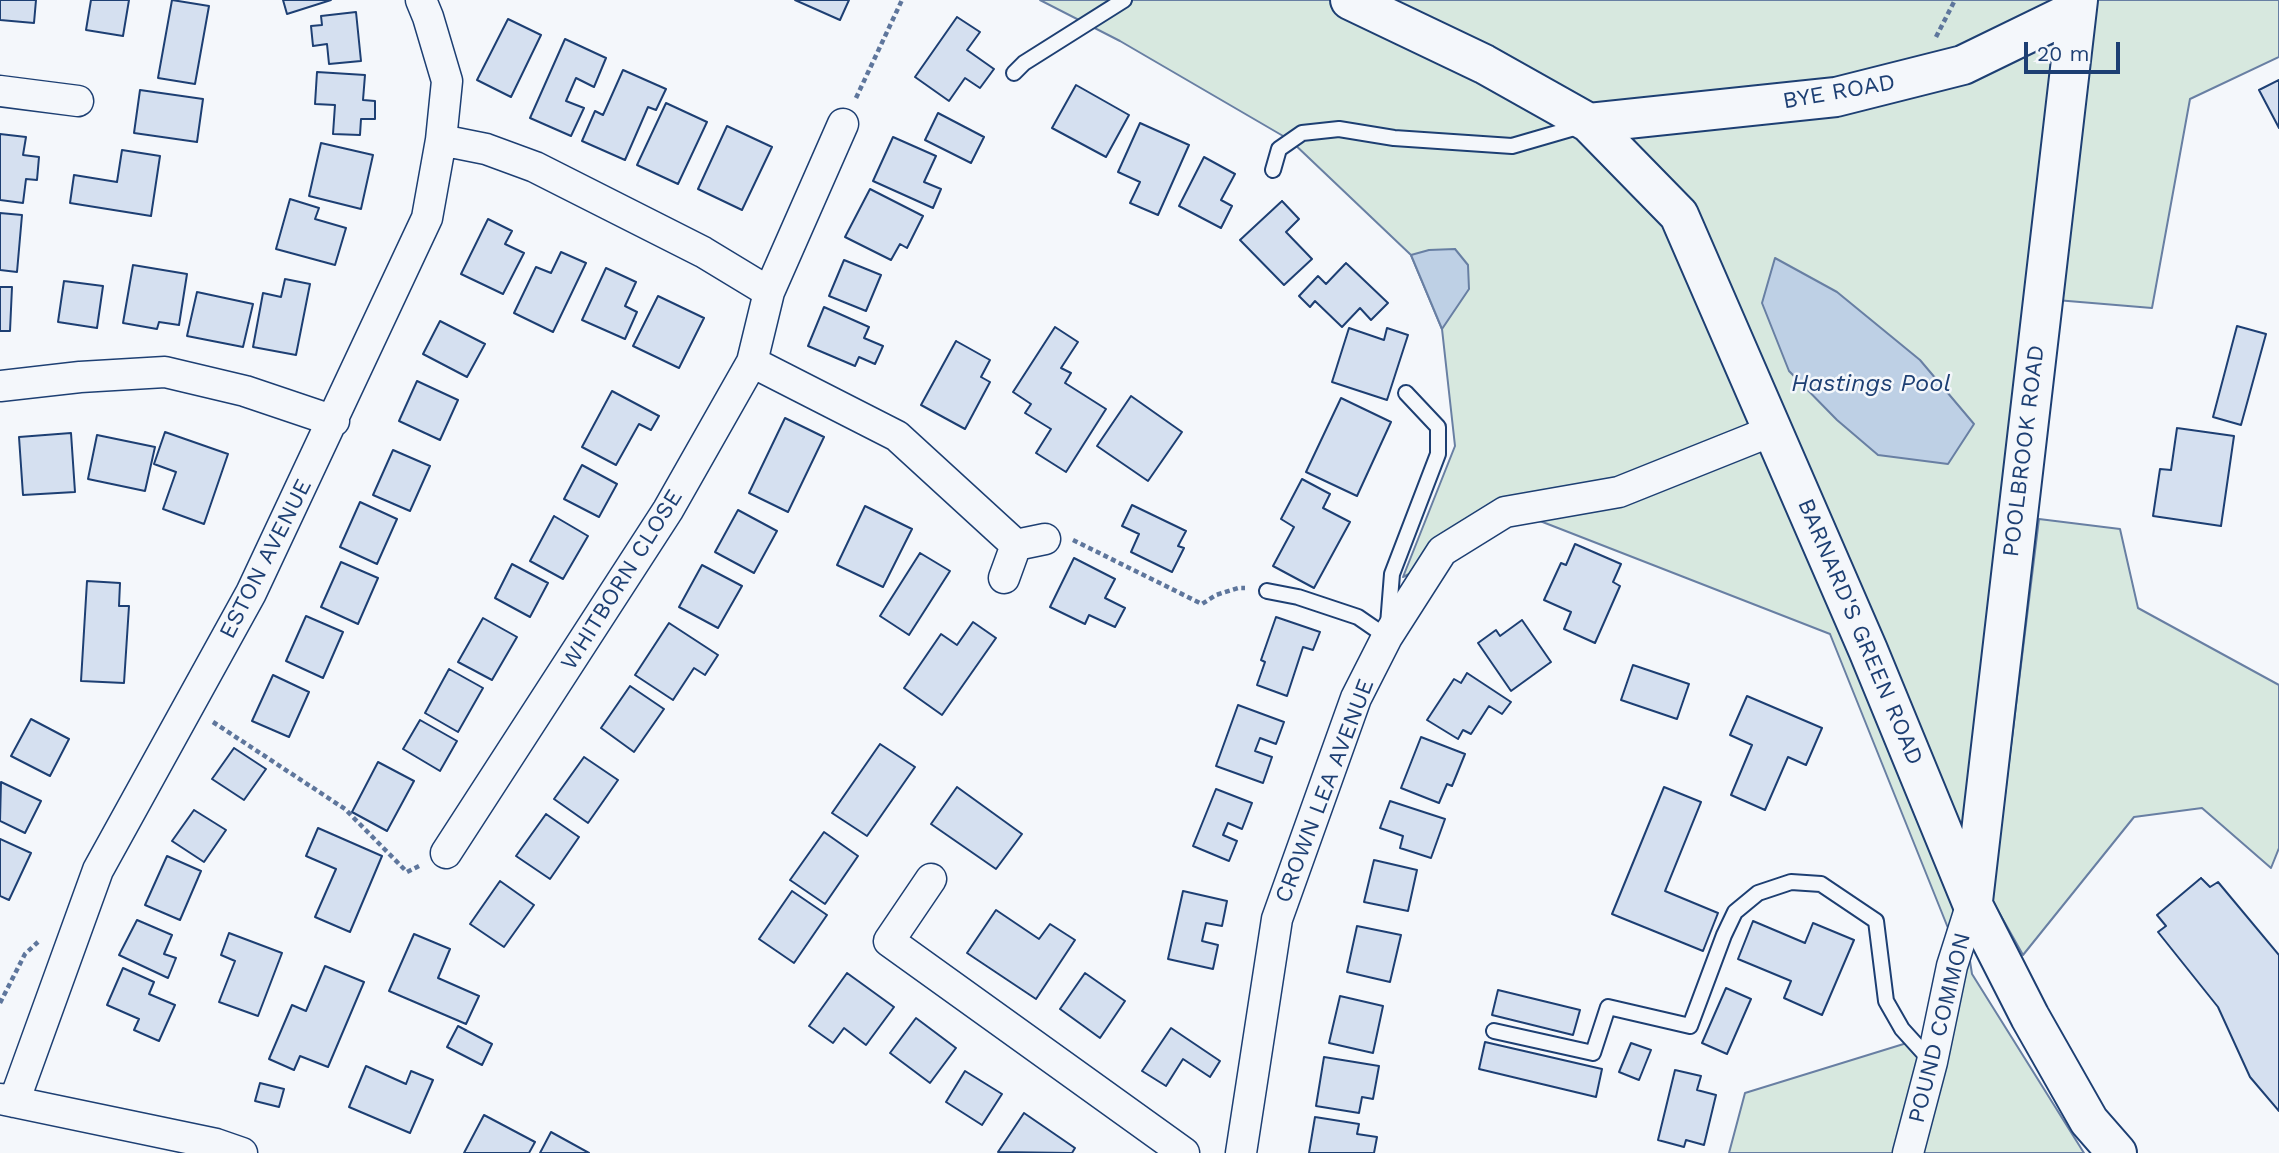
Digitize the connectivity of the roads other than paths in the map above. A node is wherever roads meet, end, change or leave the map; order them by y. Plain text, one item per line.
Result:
1 (421, 0) edge
2 (1124, 0) edge
3 (1350, 0) edge
4 (2078, 5) edge
5 (1390, 10) edge
6 (1014, 73) dead end
7 (0, 91) edge
8 (78, 101) dead end
9 (1589, 123) junction
10 (843, 124) road end
11 (441, 140) junction
12 (1273, 170) dead end
13 (769, 292) junction
14 (752, 362) junction
15 (0, 386) edge
16 (1406, 393) dead end
17 (334, 421) junction
18 (1774, 430) junction
19 (1045, 539) road end
20 (1016, 545) junction
21 (1004, 578) dead end
22 (1266, 591) road end
23 (1387, 637) junction
24 (446, 853) road end
25 (931, 879) dead end
26 (1972, 903) junction
27 (1494, 1031) dead end
28 (1932, 1062) junction
29 (7, 1101) edge
30 (242, 1153) edge
31 (1184, 1153) edge
32 (1241, 1153) edge
33 (1908, 1153) edge
34 (2117, 1153) edge

1 - 11 street, ESTON AVENUE
2 - 6 lane
3 - 5 main road, BARNARD'S GREEN ROAD
4 - 9 main road, BYE ROAD
4 - 26 main road, POOLBROOK ROAD
5 - 9 main road, BARNARD'S GREEN ROAD
7 - 8 street
9 - 12 lane
9 - 18 main road, BARNARD'S GREEN ROAD
10 - 13 street, WHITBORN CLOSE
11 - 13 street
11 - 17 street, ESTON AVENUE
13 - 14 street, WHITBORN CLOSE
14 - 20 street
14 - 24 street, WHITBORN CLOSE
15 - 17 street
16 - 23 lane
17 - 29 street, ESTON AVENUE
18 - 23 street, CROWN LEA AVENUE
18 - 26 main road, BARNARD'S GREEN ROAD
19 - 20 street
20 - 21 street
22 - 23 lane
23 - 32 street, CROWN LEA AVENUE
25 - 31 street
26 - 28 street, POUND COMMON
26 - 34 main road, BARNARD'S GREEN ROAD
27 - 28 lane
28 - 33 street, POUND COMMON
29 - 30 street

